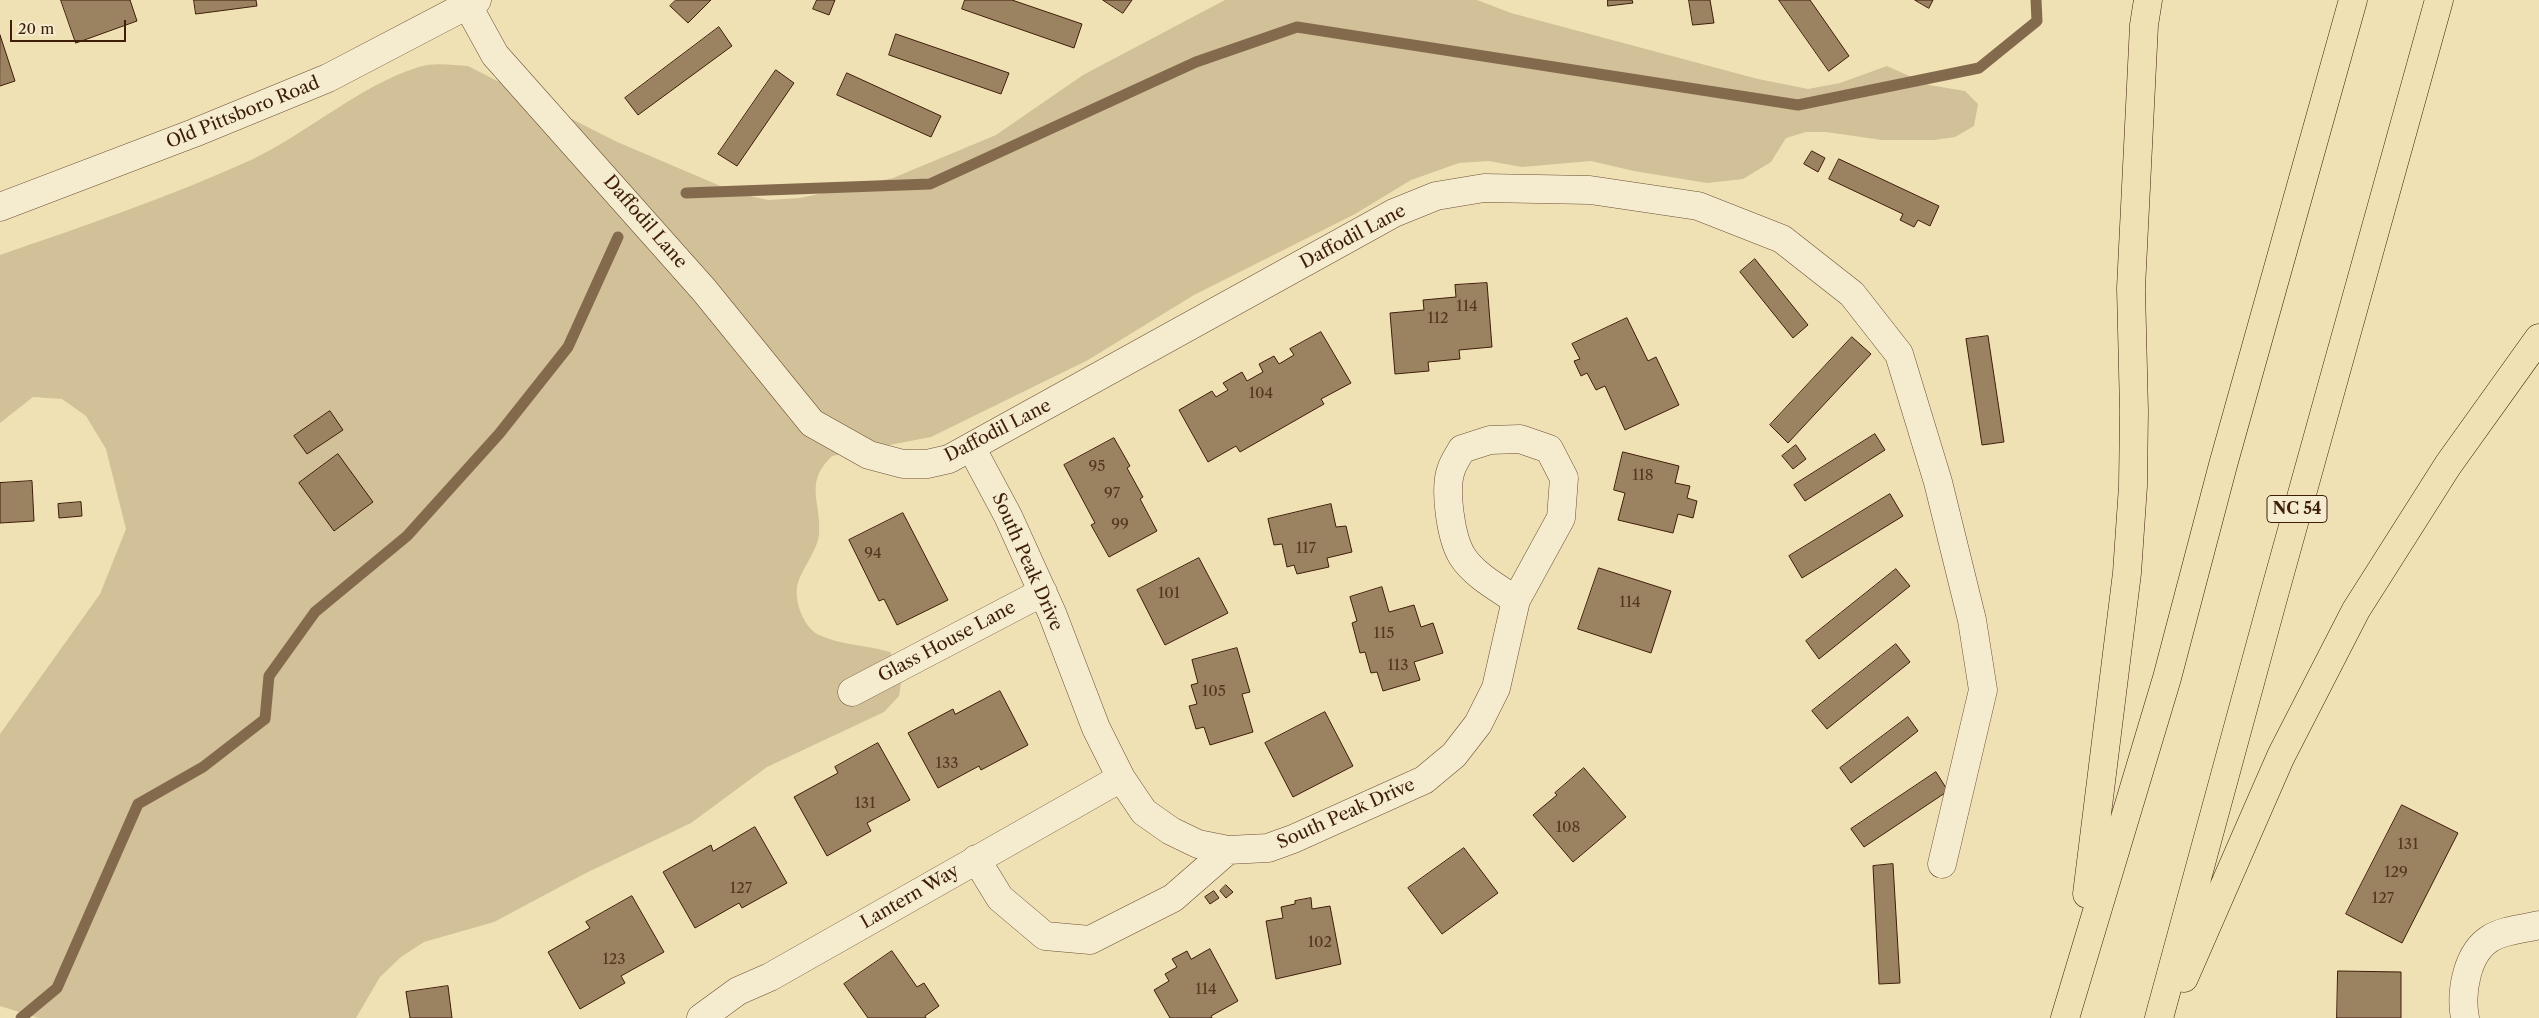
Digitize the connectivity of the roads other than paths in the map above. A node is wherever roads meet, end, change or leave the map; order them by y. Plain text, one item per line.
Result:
1 (2148, 0) edge
2 (2353, 0) edge
3 (2439, 0) edge
4 (473, 3) edge
5 (0, 207) edge
6 (2539, 338) edge
7 (971, 447) junction
8 (1042, 592) junction
9 (1516, 600) junction
10 (852, 692) dead end
11 (1121, 778) junction
12 (1228, 850) junction
13 (976, 858) junction
14 (1942, 864) dead end
15 (2539, 925) edge
16 (2077, 972) junction
17 (701, 1018) edge
18 (2065, 1018) edge
19 (2159, 1018) edge
20 (2166, 1018) edge
21 (2465, 1018) edge

1 - 16 highway
2 - 16 highway
3 - 19 highway, NC 54
4 - 5 street, Old Pittsboro Road
4 - 7 street, Daffodil Lane
6 - 20 highway
7 - 8 street, South Peak Drive
7 - 14 street, Daffodil Lane
8 - 10 street, Glass House Lane
8 - 11 street, South Peak Drive
9 - 9 street, South Peak Drive
9 - 12 street, South Peak Drive
11 - 12 street, South Peak Drive
11 - 13 street, Lantern Way
12 - 13 street
13 - 17 street, Lantern Way
15 - 21 street
16 - 18 highway

